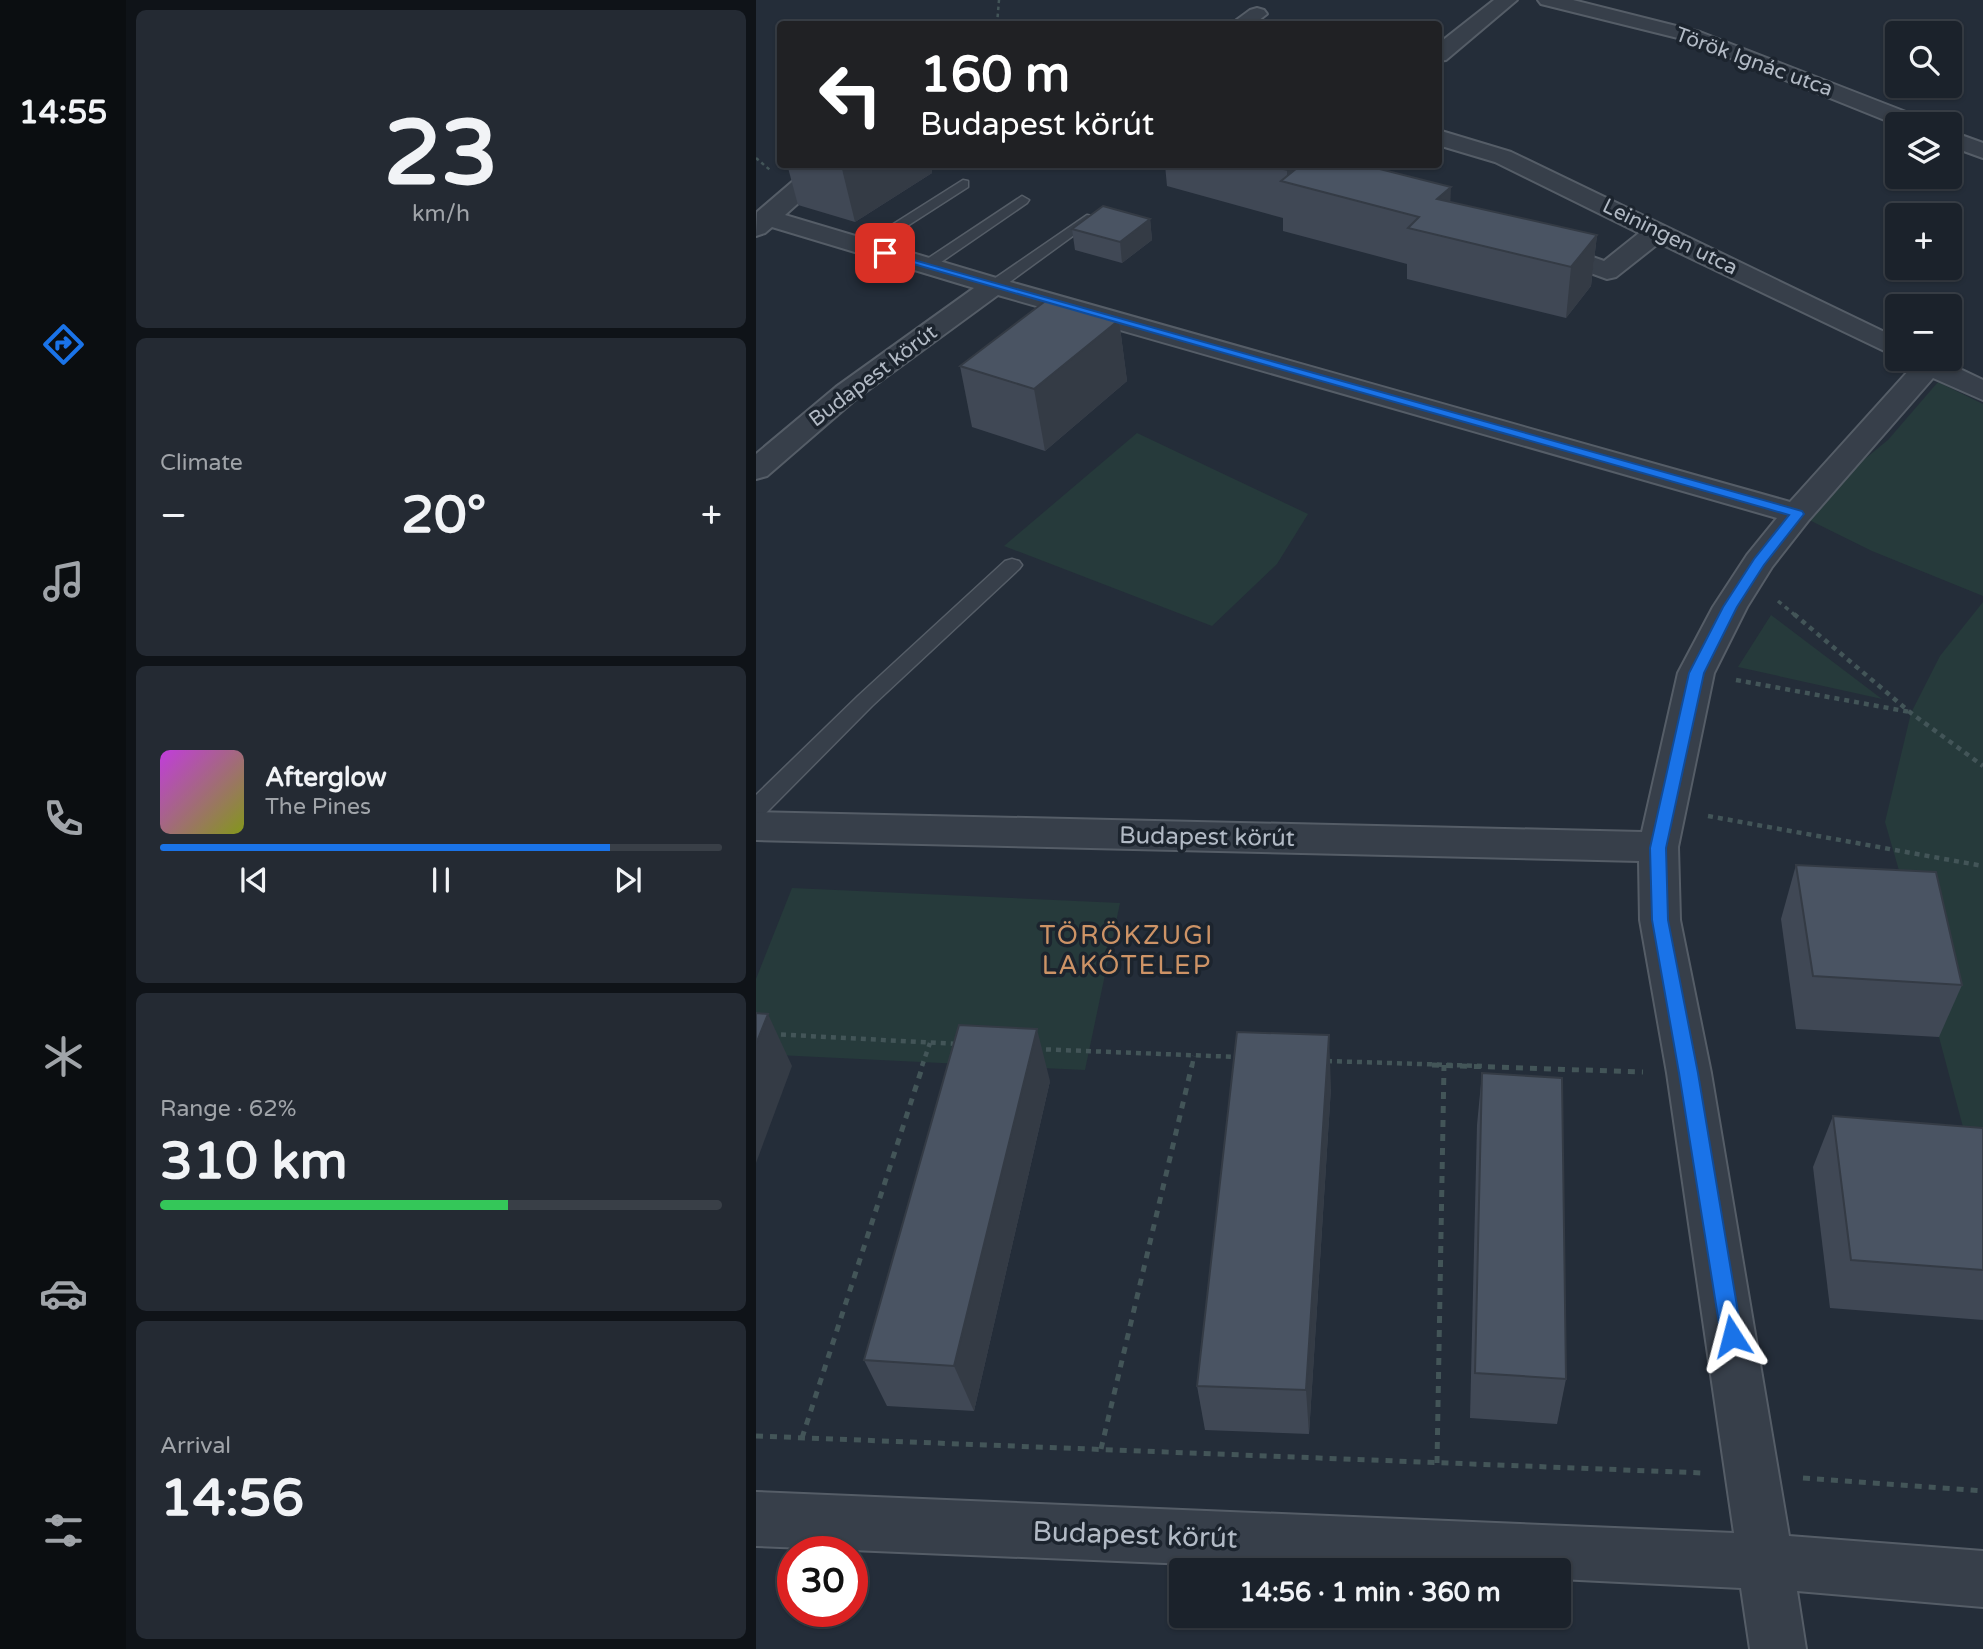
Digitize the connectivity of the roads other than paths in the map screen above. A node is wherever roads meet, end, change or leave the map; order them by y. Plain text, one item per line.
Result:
1 (1507, 0) edge
2 (1548, 0) edge
3 (1442, 52) edge
4 (1886, 112) edge
5 (1442, 138) edge
6 (1962, 143) edge
7 (1983, 151) edge
8 (824, 168) edge
9 (963, 184) dead end
10 (1022, 200) dead end
11 (1087, 219) edge
12 (761, 223) edge
13 (1658, 231) junction
14 (1518, 238) edge
15 (865, 247) junction
16 (926, 265) junction
17 (994, 286) junction
18 (1885, 344) edge
19 (1904, 371) edge
20 (1941, 371) edge
21 (1983, 391) edge
22 (756, 470) edge
23 (1797, 514) junction
24 (1012, 565) dead end
25 (756, 809) edge
26 (756, 826) edge
27 (1662, 828) junction
28 (756, 1519) edge
29 (1765, 1562) junction
30 (1983, 1579) edge
31 (1777, 1649) edge

1 - 3 street
2 - 4 street, Török Ignác utca
5 - 13 street, Leiningen utca
6 - 7 street
8 - 12 street
9 - 15 lane
10 - 16 lane
11 - 17 lane
12 - 15 street
13 - 14 street
13 - 18 street, Leiningen utca
15 - 16 street
16 - 17 street
17 - 22 street, Budapest körút
17 - 23 street
19 - 23 street
20 - 21 street, Leiningen utca
23 - 27 street
24 - 25 lane
26 - 27 street, Budapest körút
27 - 29 street
28 - 29 street, Budapest körút
29 - 30 street, Budapest körút
29 - 31 street

